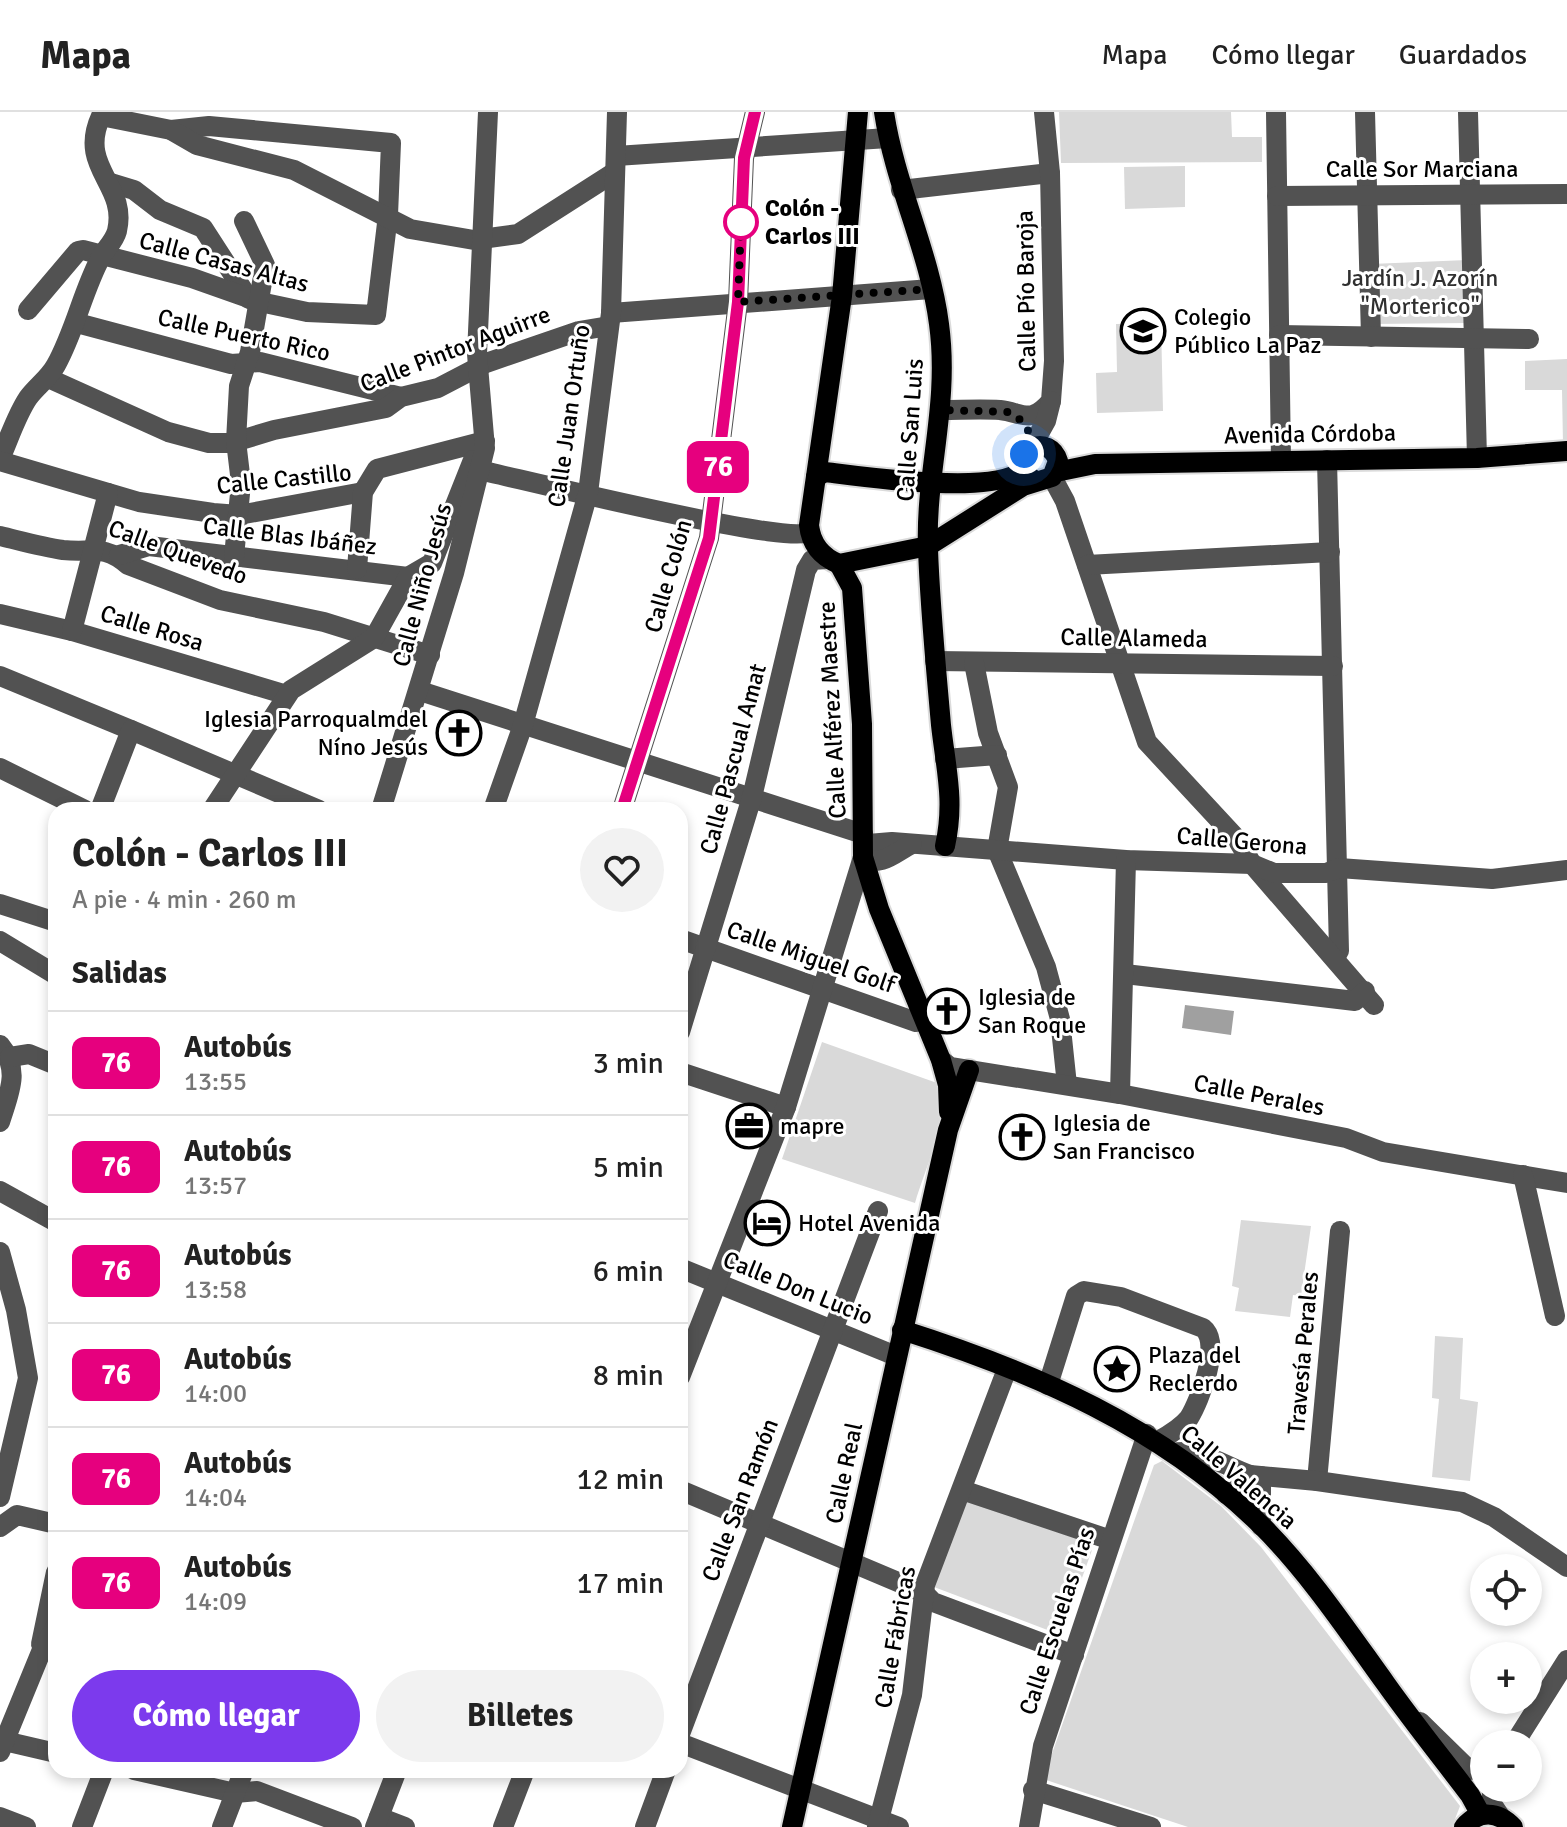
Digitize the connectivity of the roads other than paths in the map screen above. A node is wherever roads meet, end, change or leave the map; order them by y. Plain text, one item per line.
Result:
1 (488, 112) edge
2 (617, 112) edge
3 (755, 112) edge
4 (858, 112) edge
5 (884, 112) edge
6 (1044, 112) edge
7 (1276, 112) edge
8 (1365, 112) edge
9 (1468, 112) edge
10 (102, 114) edge
11 (171, 130) junction
12 (888, 138) junction
13 (855, 140) junction
14 (745, 148) junction
15 (615, 164) junction
16 (1050, 173) junction
17 (111, 183) junction
18 (901, 190) junction
19 (1567, 194) edge
20 (1366, 195) junction
21 (1469, 195) junction
22 (1277, 196) junction
23 (388, 215) junction
24 (244, 221) dead end
25 (482, 239) junction
26 (101, 257) junction
27 (931, 289) junction
28 (842, 296) junction
29 (254, 300) junction
30 (738, 302) junction
31 (28, 310) dead end
32 (610, 319) junction
33 (77, 323) junction
34 (1279, 335) junction
35 (1371, 337) junction
36 (1473, 338) junction
37 (1529, 339) dead end
38 (246, 361) junction
39 (478, 369) junction
40 (48, 378) junction
41 (401, 397) junction
42 (1051, 401) junction
43 (942, 410) junction
44 (1018, 417) junction
45 (236, 441) junction
46 (1567, 451) edge
47 (483, 455) junction
48 (1477, 458) junction
49 (0, 460) edge
50 (1281, 460) junction
51 (1327, 460) junction
52 (1041, 461) junction
53 (1090, 464) junction
54 (816, 477) junction
55 (933, 486) junction
56 (363, 492) junction
57 (108, 493) junction
58 (588, 493) junction
59 (239, 515) junction
60 (1072, 521) junction
61 (712, 522) junction
62 (801, 534) junction
63 (0, 536) edge
64 (928, 546) junction
65 (92, 548) junction
66 (1330, 552) junction
67 (119, 555) junction
68 (234, 557) junction
69 (833, 561) junction
70 (1087, 565) junction
71 (357, 569) junction
72 (806, 570) junction
73 (408, 577) junction
74 (0, 614) edge
75 (72, 631) junction
76 (374, 638) junction
77 (430, 655) junction
78 (935, 661) junction
79 (974, 663) junction
80 (1120, 664) junction
81 (1333, 666) junction
82 (0, 676) edge
83 (420, 691) junction
84 (287, 695) junction
85 (523, 725) junction
86 (131, 730) junction
87 (997, 755) junction
88 (945, 759) junction
89 (638, 760) junction
90 (0, 768) edge
91 (236, 776) junction
92 (0, 782) edge
93 (752, 797) junction
94 (69, 802) edge
95 (103, 802) edge
96 (218, 802) edge
97 (297, 802) edge
98 (384, 802) edge
99 (496, 802) edge
100 (625, 802) edge
101 (48, 804) edge
102 (945, 846) junction
103 (863, 847) junction
104 (997, 850) junction
105 (1126, 860) junction
106 (1252, 864) junction
107 (1339, 868) junction
108 (1567, 870) edge
109 (0, 904) edge
110 (48, 919) edge
111 (0, 941) edge
112 (688, 942) edge
113 (706, 948) junction
114 (1334, 957) junction
115 (48, 970) edge
116 (1125, 974) junction
117 (825, 989) junction
118 (688, 1006) edge
119 (923, 1019) junction
120 (5, 1051) edge
121 (941, 1060) junction
122 (48, 1062) edge
123 (969, 1070) junction
124 (688, 1075) edge
125 (1067, 1085) junction
126 (1120, 1094) junction
127 (786, 1107) junction
128 (0, 1122) edge
129 (948, 1130) junction
130 (1523, 1175) junction
131 (1567, 1183) edge
132 (0, 1191) edge
133 (878, 1211) dead end
134 (48, 1218) edge
135 (1340, 1231) dead end
136 (0, 1252) edge
137 (688, 1271) edge
138 (717, 1283) junction
139 (1555, 1316) dead end
140 (833, 1330) junction
141 (902, 1330) junction
142 (896, 1356) junction
143 (688, 1357) edge
144 (1007, 1369) junction
145 (1048, 1385) junction
146 (1160, 1443) junction
147 (6, 1449) edge
148 (1256, 1476) junction
149 (1317, 1481) junction
150 (962, 1490) junction
151 (688, 1493) edge
152 (1226, 1494) junction
153 (0, 1497) edge
154 (48, 1522) edge
155 (759, 1524) junction
156 (1261, 1526) junction
157 (0, 1527) edge
158 (1111, 1540) junction
159 (851, 1562) junction
160 (1567, 1567) edge
161 (924, 1593) junction
162 (48, 1631) edge
163 (1074, 1655) junction
164 (1566, 1665) edge
165 (688, 1713) edge
166 (1408, 1715) junction
167 (1523, 1730) edge
168 (1, 1745) edge
169 (688, 1746) edge
170 (48, 1752) edge
171 (1470, 1769) edge
172 (101, 1778) edge
173 (169, 1778) edge
174 (241, 1778) edge
175 (394, 1778) edge
176 (522, 1778) edge
177 (663, 1778) edge
178 (800, 1789) junction
179 (1033, 1790) junction
180 (235, 1793) junction
181 (0, 1817) edge
182 (1490, 1821) edge
183 (377, 1822) edge
184 (878, 1823) edge
185 (26, 1827) edge
186 (82, 1827) edge
187 (222, 1827) edge
188 (352, 1827) edge
189 (405, 1827) edge
190 (503, 1827) edge
191 (645, 1827) edge
192 (792, 1827) edge
193 (899, 1827) edge
194 (1029, 1827) edge
195 (1151, 1827) edge

1 - 25 street, Calle Niño Jesús
2 - 15 street, Calle Juan Ortuño
3 - 14 street, Calle Colón
4 - 13 main road
5 - 12 main road, Calle San Luis
6 - 16 street, Calle Pío Baroja
7 - 22 street
8 - 20 street
9 - 21 street
10 - 11 street
10 - 17 street
11 - 23 street
11 - 23 street
12 - 13 street
12 - 18 main road, Calle San Luis
13 - 14 street
13 - 28 main road
14 - 15 street
14 - 30 street, Calle Colón
15 - 25 street
15 - 32 street, Calle Juan Ortuño
16 - 18 street
16 - 42 street, Calle Pío Baroja
17 - 26 street
17 - 29 street
18 - 27 main road, Calle San Luis
19 - 21 street, Calle Sor Marciana
20 - 21 street, Calle Sor Marciana
20 - 22 street, Calle Sor Marciana
20 - 35 street
21 - 36 street
22 - 34 street
23 - 25 street
23 - 29 street, Calle Casas Altas
24 - 29 street
25 - 39 street, Calle Niño Jesús
26 - 29 street, Calle Casas Altas
26 - 31 street
26 - 33 street
27 - 28 street, Calle Pintor Aguirre
27 - 43 main road, Calle San Luis
28 - 30 street, Calle Pintor Aguirre
28 - 54 main road
29 - 38 street
30 - 32 street, Calle Pintor Aguirre
30 - 61 street, Calle Colón
32 - 39 street, Calle Pintor Aguirre
32 - 58 street, Calle Juan Ortuño
33 - 38 street, Calle Puerto Rico
33 - 40 street
34 - 35 street
34 - 50 street
35 - 36 street
36 - 37 street
36 - 48 street
38 - 41 street, Calle Puerto Rico
38 - 45 street
39 - 41 street, Calle Pintor Aguirre
39 - 47 street, Calle Niño Jesús
40 - 45 street, Calle Pintor Aguirre
40 - 49 street
41 - 45 street, Calle Pintor Aguirre
42 - 44 street, Calle Pío Baroja
42 - 52 street
43 - 44 street
43 - 55 main road, Calle San Luis
44 - 52 street
45 - 59 street
46 - 48 main road, Avenida Córdoba
47 - 56 street
47 - 58 street
47 - 73 street
47 - 77 street, Calle Niño Jesús
48 - 51 main road, Avenida Córdoba
49 - 57 street, Calle Castillo
50 - 51 main road, Avenida Córdoba
50 - 53 main road, Avenida Córdoba
51 - 66 street
52 - 53 main road, Avenida Córdoba
52 - 55 main road
52 - 60 street
52 - 64 main road
53 - 60 street
54 - 55 main road
54 - 62 main road
55 - 64 main road, Calle San Luis
56 - 59 street, Calle Castillo
56 - 71 street, Calle Castillo
57 - 59 street, Calle Castillo
57 - 65 street
58 - 61 street
58 - 85 street, Calle Juan Ortuño
59 - 68 street
60 - 70 street
61 - 62 street
61 - 89 street, Calle Colón
62 - 69 main road, Calle Alférez Maestre
62 - 72 street
63 - 65 street, Calle Quevedo
64 - 69 main road
64 - 78 main road, Calle San Luis
65 - 67 street, Calle Quevedo
65 - 75 street
66 - 70 street
66 - 81 street
67 - 68 street, Calle Blas Ibáñez
67 - 76 street, Calle Quevedo
68 - 71 street, Calle Blas Ibáñez
69 - 72 street
69 - 103 main road, Calle Alférez Maestre
70 - 80 street
71 - 73 street, Calle Blas Ibáñez
72 - 93 street, Calle Pascual Amat
73 - 76 street
74 - 75 street, Calle Rosa
75 - 84 street, Calle Rosa
76 - 77 street, Calle Quevedo
76 - 84 street
77 - 83 street, Calle Niño Jesús
78 - 79 street, Calle Alameda
78 - 88 main road, Calle San Luis
79 - 80 street, Calle Alameda
79 - 87 street
80 - 81 street, Calle Alameda
80 - 106 street
81 - 107 street
82 - 86 street
83 - 85 street
83 - 98 street, Calle Niño Jesús
84 - 91 street
85 - 89 street
85 - 99 street, Calle Juan Ortuño
86 - 91 street
86 - 95 street
87 - 88 street
87 - 104 street
88 - 102 main road, Calle San Luis
89 - 93 street
89 - 100 street, Calle Colón
90 - 94 street
91 - 96 street
91 - 97 street
92 - 101 street
93 - 103 street
93 - 113 street, Calle Pascual Amat
102 - 103 street, Calle Gerona
102 - 104 street, Calle Gerona
103 - 117 street
103 - 119 main road, Calle Alférez Maestre
104 - 105 street, Calle Gerona
104 - 125 street
105 - 106 street, Calle Gerona
105 - 116 street
106 - 107 street, Calle Gerona
106 - 114 street
107 - 108 street, Calle Gerona
107 - 114 street
109 - 110 street
111 - 115 street
112 - 113 street, Calle Miguel Golf
113 - 117 street, Calle Miguel Golf
113 - 118 street, Calle Pascual Amat
114 - 116 street
116 - 126 street
117 - 119 street, Calle Miguel Golf
117 - 127 street
119 - 121 main road, Calle Alférez Maestre
120 - 122 street
120 - 128 street
121 - 123 street, Calle Perales
121 - 129 main road, Calle Alférez Maestre
123 - 125 street, Calle Perales
123 - 129 main road
124 - 127 street
125 - 126 street, Calle Perales
126 - 130 street, Calle Perales
127 - 138 street
129 - 141 main road, Calle Real
130 - 131 street, Calle Perales
130 - 139 street
132 - 134 street
133 - 140 street, Calle San Ramón
135 - 149 street, Travesía Perales
136 - 147 street
137 - 138 street, Calle Don Lucio
138 - 140 street, Calle Don Lucio
138 - 143 street
140 - 142 street, Calle Don Lucio
140 - 155 street, Calle San Ramón
141 - 142 main road, Calle Real
141 - 144 main road, Calle Valencia
142 - 159 main road, Calle Real
144 - 145 main road, Calle Valencia
144 - 150 street, Calle Fábricas
145 - 146 main road, Calle Valencia
145 - 146 street
146 - 148 street
146 - 152 main road, Calle Valencia
146 - 158 street, Calle Escuelas Pías
147 - 153 street
148 - 149 street
148 - 152 street
148 - 156 street
149 - 160 street
150 - 158 street
150 - 161 street, Calle Fábricas
151 - 155 street
152 - 156 main road, Calle Valencia
154 - 157 street
155 - 159 street
155 - 165 street, Calle San Ramón
156 - 166 main road, Calle Valencia
158 - 163 street, Calle Escuelas Pías
159 - 161 street
159 - 178 main road, Calle Real
161 - 163 street
161 - 184 street, Calle Fábricas
162 - 168 street
163 - 179 street, Calle Escuelas Pías
164 - 167 street
166 - 171 street
166 - 182 main road, Calle Valencia
168 - 170 street
169 - 178 street
172 - 186 street
173 - 180 street
174 - 180 street
175 - 183 street
176 - 190 street
177 - 191 street
178 - 184 street
178 - 192 main road, Calle Real
179 - 194 street, Calle Escuelas Pías
179 - 195 street
180 - 187 street
180 - 188 street
181 - 185 street
183 - 189 street
184 - 193 street

